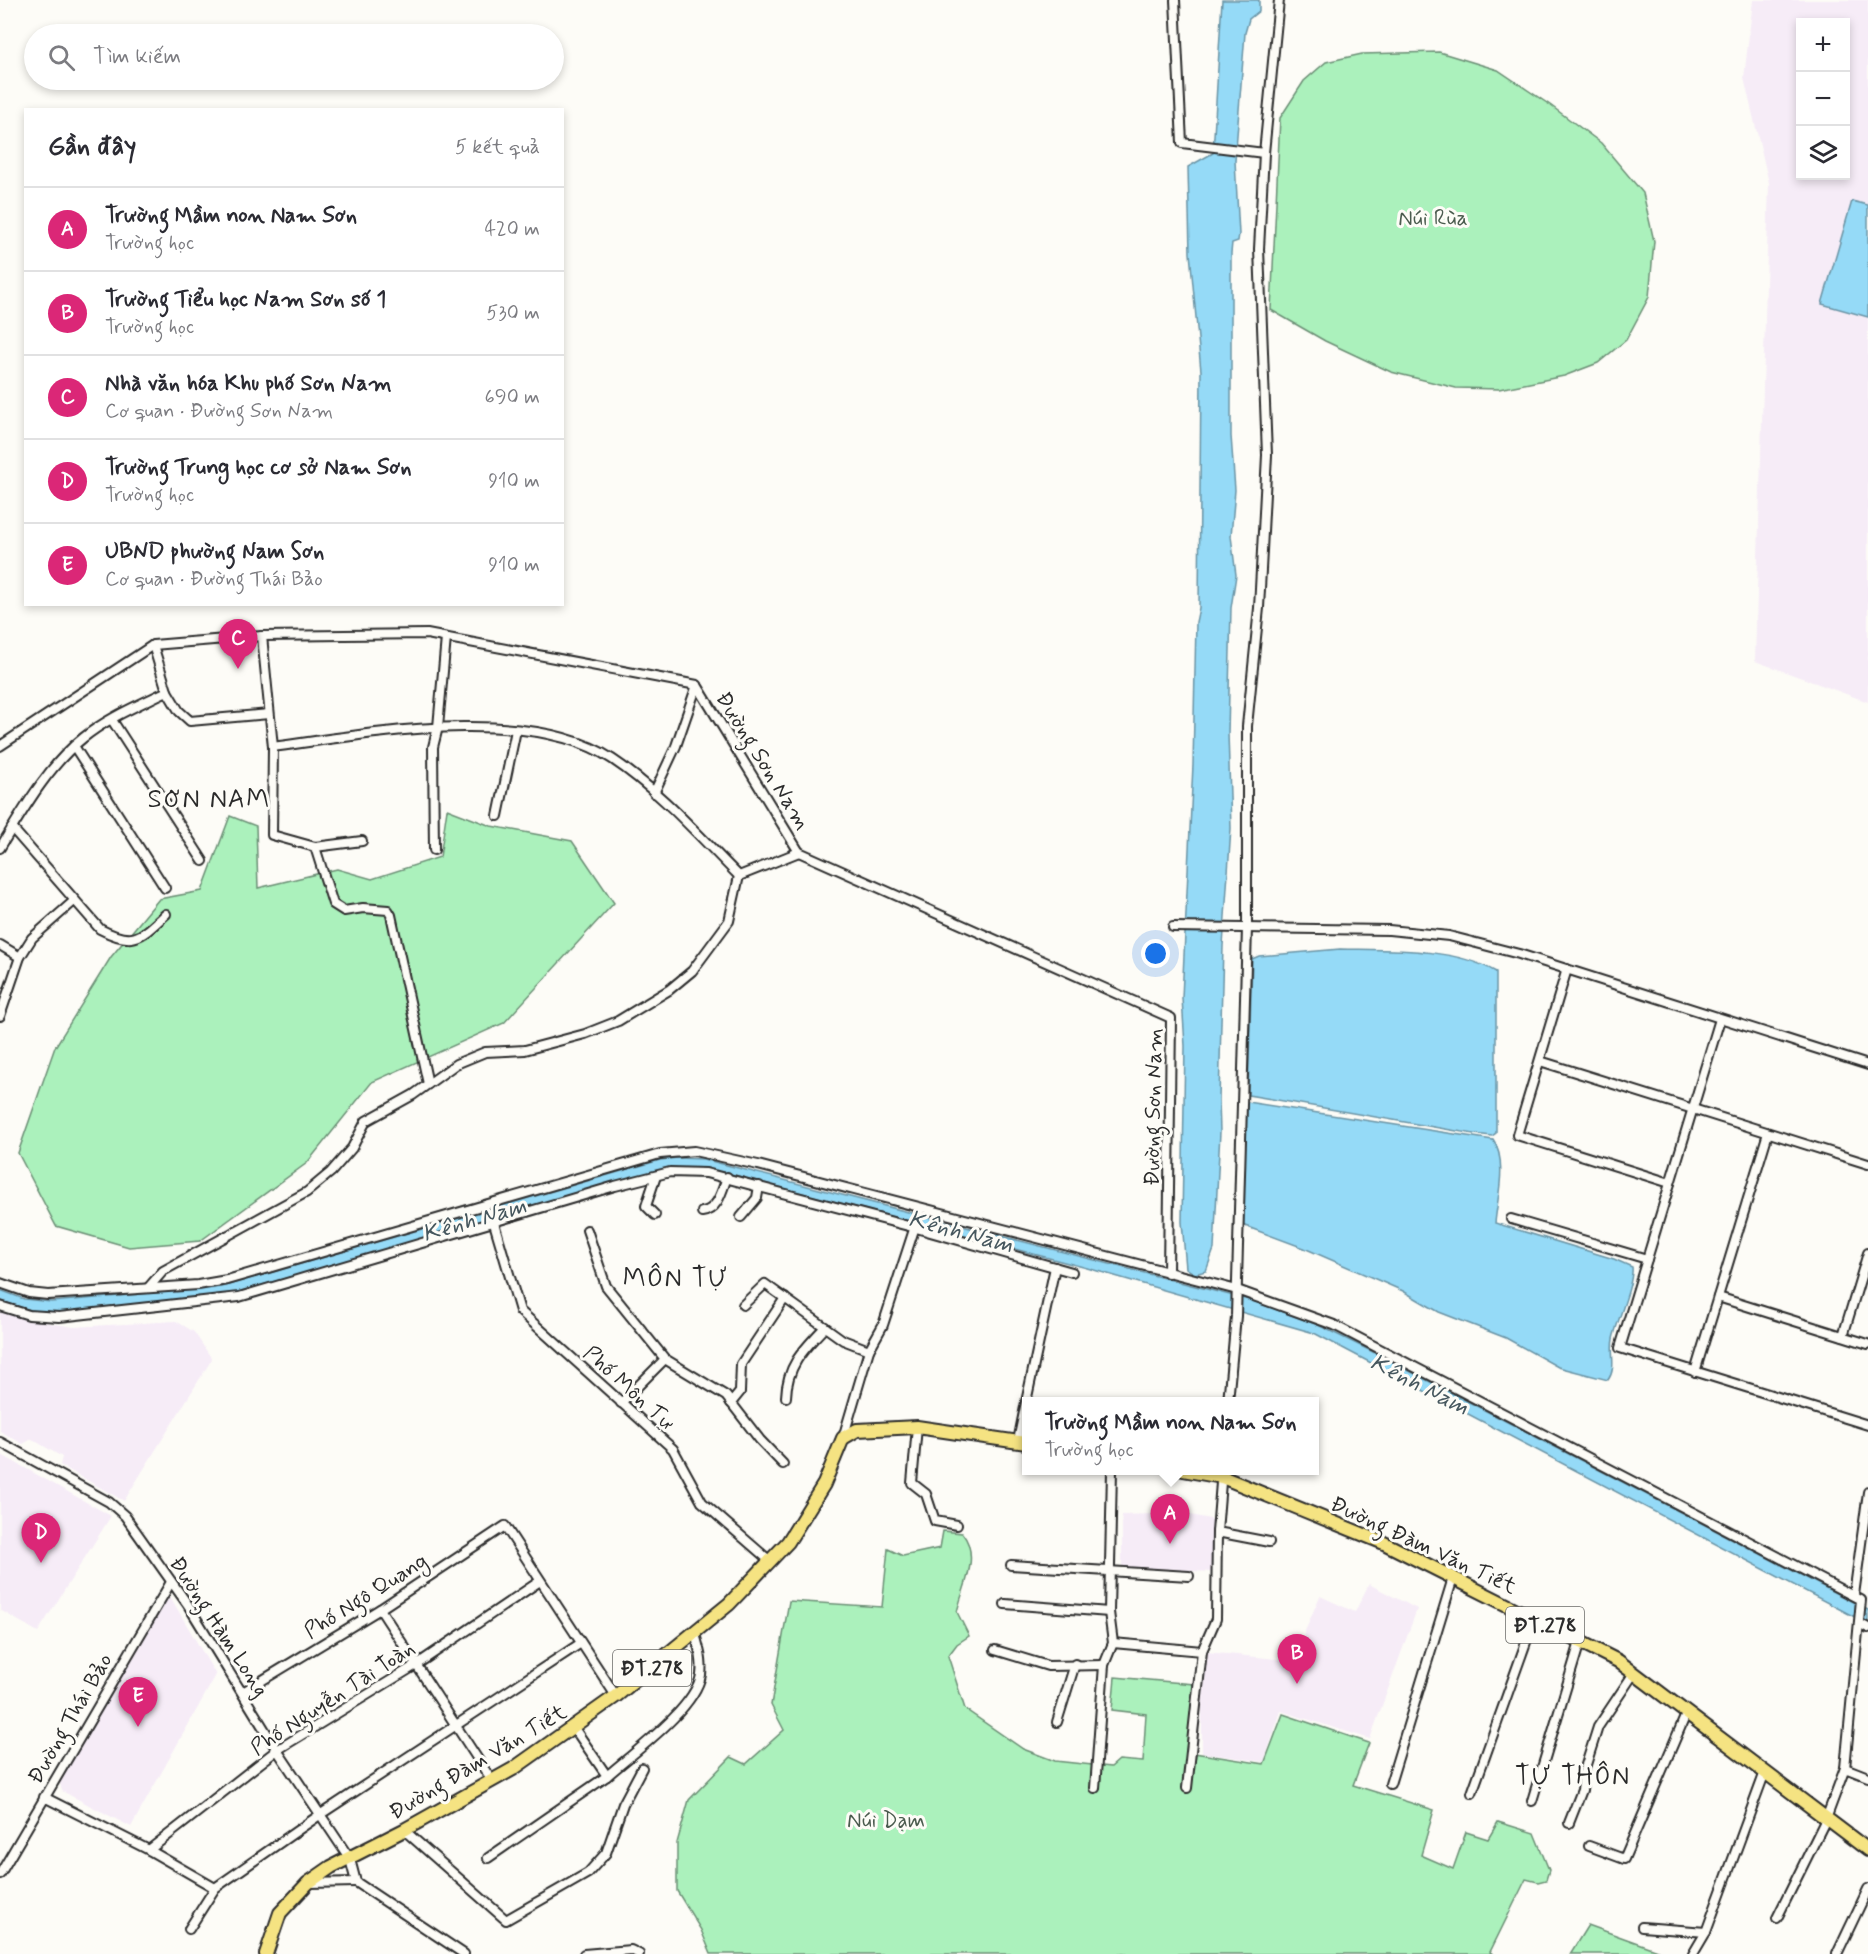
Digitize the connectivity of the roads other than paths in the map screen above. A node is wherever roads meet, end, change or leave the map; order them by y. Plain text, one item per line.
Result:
1 (1175, 0) edge
2 (1279, 0) edge
3 (1264, 153) junction
4 (262, 636) junction
5 (446, 638) junction
6 (153, 645) junction
7 (697, 685) junction
8 (167, 691) junction
9 (269, 714) junction
10 (112, 720) junction
11 (438, 727) junction
12 (516, 729) junction
13 (0, 746) edge
14 (74, 746) junction
15 (273, 747) junction
16 (654, 793) junction
17 (498, 816) dead end
18 (12, 828) junction
19 (362, 842) dead end
20 (315, 847) junction
21 (0, 848) edge
22 (434, 850) dead end
23 (799, 852) junction
24 (203, 861) dead end
25 (739, 876) junction
26 (165, 888) dead end
27 (74, 901) junction
28 (166, 914) dead end
29 (1173, 927) dead end
30 (1244, 928) junction
31 (0, 945) edge
32 (20, 957) junction
33 (1567, 969) junction
34 (0, 1016) edge
35 (1720, 1019) junction
36 (1540, 1061) junction
37 (1868, 1065) edge
38 (428, 1084) junction
39 (1692, 1109) junction
40 (1768, 1133) junction
41 (1868, 1164) edge
42 (656, 1176) junction
43 (727, 1177) junction
44 (1670, 1183) junction
45 (759, 1186) junction
46 (921, 1208) junction
47 (702, 1212) dead end
48 (655, 1215) dead end
49 (741, 1217) dead end
50 (1511, 1219) dead end
51 (494, 1223) junction
52 (916, 1228) junction
53 (587, 1230) dead end
54 (1868, 1253) edge
55 (1647, 1259) junction
56 (1055, 1267) junction
57 (1072, 1272) dead end
58 (1167, 1273) junction
59 (0, 1283) edge
60 (149, 1287) junction
61 (1237, 1290) junction
62 (1718, 1297) junction
63 (786, 1298) junction
64 (743, 1305) dead end
65 (0, 1306) edge
66 (825, 1327) junction
67 (1843, 1336) junction
68 (1868, 1344) edge
69 (869, 1350) junction
70 (665, 1359) junction
71 (1695, 1372) junction
72 (786, 1397) dead end
73 (1027, 1397) edge
74 (1228, 1397) edge
75 (621, 1403) junction
76 (731, 1403) junction
77 (1868, 1425) edge
78 (917, 1427) junction
79 (843, 1438) junction
80 (0, 1442) edge
81 (1022, 1442) edge
82 (783, 1464) dead end
83 (1112, 1475) edge
84 (1222, 1475) edge
85 (1224, 1475) edge
86 (1868, 1492) edge
87 (957, 1525) dead end
88 (1217, 1532) junction
89 (1269, 1542) dead end
90 (770, 1561) junction
91 (1011, 1565) dead end
92 (1110, 1571) junction
93 (1190, 1576) dead end
94 (1453, 1578) junction
95 (540, 1581) junction
96 (171, 1582) junction
97 (1857, 1598) junction
98 (1005, 1604) dead end
99 (380, 1609) junction
100 (1109, 1612) junction
101 (1534, 1620) junction
102 (1859, 1623) junction
103 (1868, 1628) edge
104 (695, 1634) junction
105 (1581, 1642) junction
106 (581, 1643) junction
107 (1113, 1643) junction
108 (996, 1650) dead end
109 (1202, 1651) junction
110 (1075, 1664) junction
111 (416, 1665) junction
112 (1104, 1665) junction
113 (1634, 1673) junction
114 (243, 1692) junction
115 (616, 1696) junction
116 (1687, 1712) junction
117 (1058, 1722) dead end
118 (457, 1727) junction
119 (574, 1728) junction
120 (277, 1750) junction
121 (642, 1768) dead end
122 (1845, 1768) junction
123 (1764, 1772) junction
124 (607, 1776) junction
125 (1868, 1777) edge
126 (492, 1781) junction
127 (1390, 1784) dead end
128 (1095, 1788) dead end
129 (1187, 1788) dead end
130 (1472, 1793) dead end
131 (44, 1797) junction
132 (1532, 1801) dead end
133 (321, 1814) junction
134 (1826, 1819) junction
135 (1569, 1823) dead end
136 (404, 1830) junction
137 (1589, 1846) dead end
138 (149, 1850) junction
139 (1868, 1850) edge
140 (488, 1858) dead end
141 (350, 1859) junction
142 (0, 1874) edge
143 (356, 1882) junction
144 (309, 1883) junction
145 (215, 1888) junction
146 (1868, 1889) edge
147 (1777, 1918) dead end
148 (1642, 1928) dead end
149 (189, 1929) dead end
150 (1706, 1932) junction
151 (266, 1954) edge
152 (464, 1954) edge
153 (584, 1954) edge
154 (639, 1954) edge
155 (1693, 1954) edge
156 (1837, 1954) edge

1 - 3 street
2 - 3 street
3 - 30 street
4 - 5 street, Đường Sơn Nam
4 - 6 street, Đường Sơn Nam
4 - 9 street
5 - 7 street, Đường Sơn Nam
5 - 11 street
6 - 8 street
6 - 13 street, Đường Sơn Nam
7 - 16 street
7 - 23 street, Đường Sơn Nam
8 - 9 street
8 - 10 street
9 - 15 street
10 - 14 street
10 - 24 street
11 - 12 street
11 - 15 street
11 - 22 street
12 - 16 street
12 - 17 street
14 - 18 street
14 - 26 street
15 - 20 street
16 - 25 street
18 - 21 street
18 - 27 street
19 - 20 street
20 - 38 street
23 - 25 street
23 - 58 street, Đường Sơn Nam
25 - 38 street
27 - 28 street
27 - 32 street
29 - 30 street
30 - 33 street
30 - 61 street
31 - 32 street
32 - 34 street
33 - 35 street
33 - 36 street
35 - 37 street
35 - 39 street
36 - 39 street
36 - 44 street
38 - 60 street
39 - 40 street
39 - 44 street
40 - 41 street
40 - 62 street
42 - 43 street
42 - 48 street
42 - 51 street
43 - 45 street
43 - 47 street
44 - 55 street
45 - 49 street
45 - 52 street
46 - 52 street
46 - 58 street
46 - 60 street
50 - 55 street
51 - 65 street
51 - 75 street, Phố Môn Tự
52 - 56 street
52 - 69 street
53 - 70 street
54 - 67 street
55 - 71 street
56 - 57 street
56 - 73 street
58 - 61 street
59 - 60 street
61 - 74 street
61 - 97 street
62 - 67 street
62 - 71 street
63 - 64 street
63 - 66 street
63 - 76 street
66 - 69 street
66 - 72 street
67 - 68 street
69 - 79 street
70 - 75 street
70 - 76 street
71 - 77 street
75 - 90 street, Phố Môn Tự
76 - 82 street
78 - 79 main road
78 - 81 main road
78 - 87 street
79 - 90 main road, Đường Đàm Văn Tiết / ĐT.278
80 - 96 street, Đường Hàm Long
83 - 92 street
84 - 88 street
85 - 94 main road, Đường Đàm Văn Tiết / ĐT.278
86 - 97 street
88 - 89 street
88 - 109 street
90 - 104 main road, Đường Đàm Văn Tiết / ĐT.278
91 - 92 street
92 - 93 street
92 - 100 street
94 - 101 main road, Đường Đàm Văn Tiết / ĐT.278
94 - 127 street
95 - 99 street, Phố Ngô Quang
95 - 106 street
95 - 111 street, Phố Nguyễn Tài Toàn
96 - 114 street, Đường Hàm Long
96 - 131 street, Đường Thái Bảo
97 - 102 street
98 - 100 street
99 - 111 street
99 - 114 street, Phố Ngô Quang
100 - 107 street
101 - 105 main road, Đường Đàm Văn Tiết / ĐT.278
101 - 130 street
102 - 103 street
102 - 122 street
104 - 115 main road, Đường Đàm Văn Tiết / ĐT.278
104 - 124 street
105 - 113 main road, Đường Đàm Văn Tiết / ĐT.278
105 - 132 street
106 - 115 street
106 - 118 street
107 - 109 street
107 - 112 street
108 - 110 street
109 - 129 street
110 - 112 street
110 - 117 street
111 - 118 street
111 - 120 street, Phố Nguyễn Tài Toàn
112 - 128 street
113 - 116 main road, Đường Đàm Văn Tiết / ĐT.278
113 - 135 street
114 - 120 street, Đường Hàm Long
115 - 119 main road, Đường Đàm Văn Tiết / ĐT.278
116 - 123 main road, Đường Đàm Văn Tiết / ĐT.278
116 - 137 street
118 - 126 street
118 - 133 street
119 - 124 street
119 - 126 main road, Đường Đàm Văn Tiết / ĐT.278
120 - 133 street, Đường Hàm Long
120 - 138 street, Phố Nguyễn Tài Toàn
121 - 136 street
122 - 125 street
122 - 134 street
123 - 134 main road, Đường Đàm Văn Tiết / ĐT.278
123 - 150 street
124 - 140 street
126 - 136 main road, Đường Đàm Văn Tiết / ĐT.278
131 - 138 street
131 - 142 street, Đường Thái Bảo
133 - 141 street, Đường Hàm Long
133 - 145 street
134 - 139 main road, Đường Đàm Văn Tiết / ĐT.278
134 - 147 street
136 - 141 main road, Đường Đàm Văn Tiết / ĐT.278
138 - 145 street
141 - 143 street, Đường Hàm Long
141 - 144 main road, Đường Đàm Văn Tiết / ĐT.278
143 - 144 street
143 - 152 street
144 - 151 main road, Đường Đàm Văn Tiết / ĐT.278
145 - 149 street
146 - 156 street
148 - 150 street
150 - 155 street
153 - 154 street

